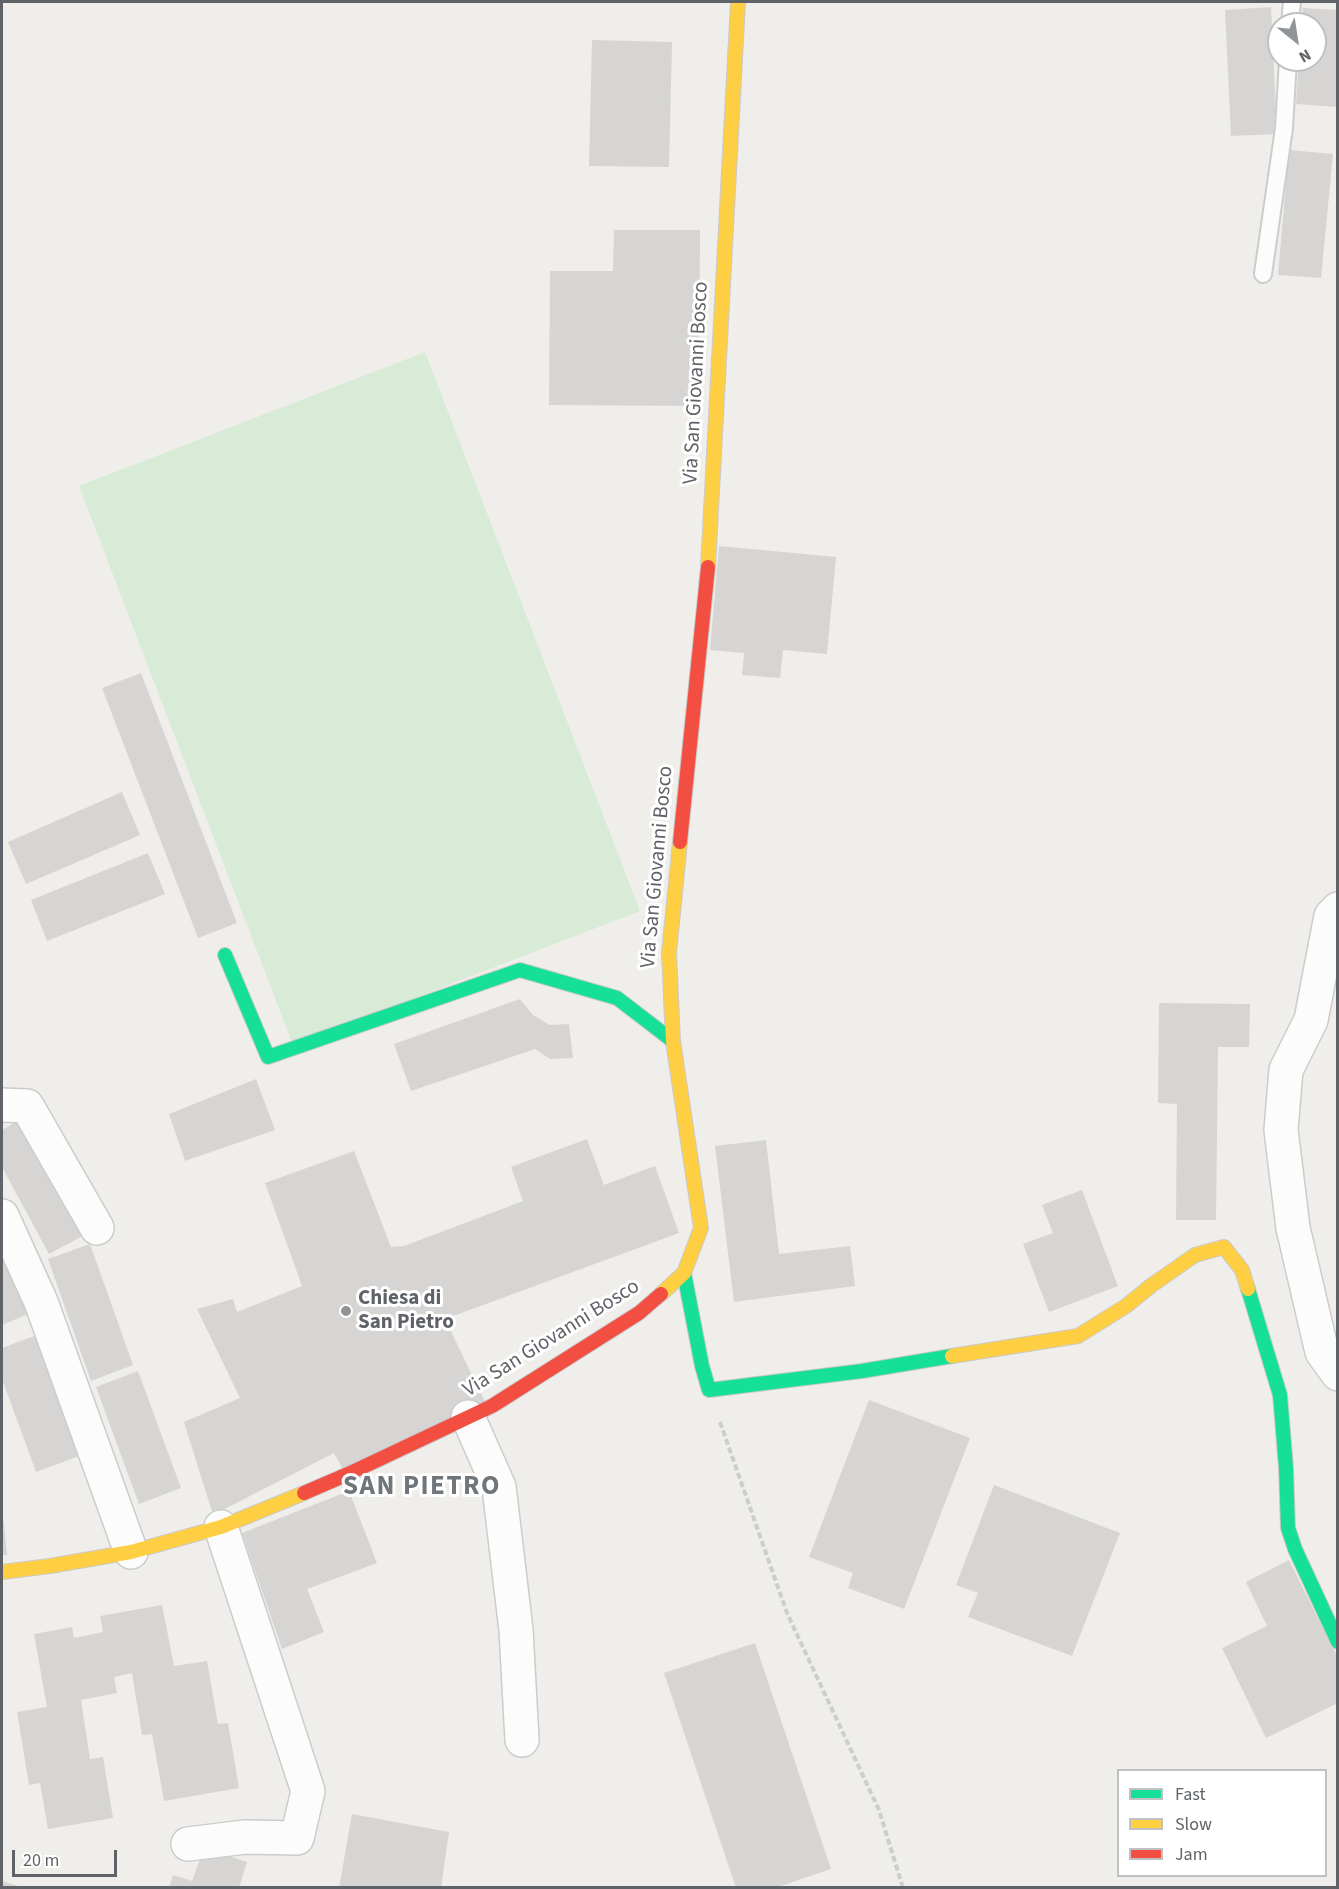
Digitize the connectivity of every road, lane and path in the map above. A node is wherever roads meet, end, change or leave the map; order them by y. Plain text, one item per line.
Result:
1 (738, 2) edge
2 (1287, 72) edge
3 (1263, 274) dead end
4 (1338, 909) edge
5 (225, 955) dead end
6 (673, 1041) junction
7 (2, 1105) edge
8 (2, 1216) edge
9 (97, 1228) dead end
10 (684, 1273) junction
11 (1338, 1374) edge
12 (709, 1390) junction
13 (468, 1417) junction
14 (221, 1527) junction
15 (131, 1552) junction
16 (2, 1572) edge
17 (1338, 1642) edge
18 (522, 1740) dead end
19 (188, 1844) dead end
20 (903, 1887) edge

1 - 6 street, Via San Giovanni Bosco
2 - 3 lane
4 - 11 street
5 - 6 street
6 - 10 street, Via San Giovanni Bosco
7 - 9 street
8 - 15 street
10 - 12 street
10 - 13 street, Via San Giovanni Bosco
12 - 17 street
12 - 20 path
13 - 14 street, Via San Giovanni Bosco
13 - 18 street
14 - 15 street, Via San Giovanni Bosco
14 - 19 street
15 - 16 street, Via San Giovanni Bosco

